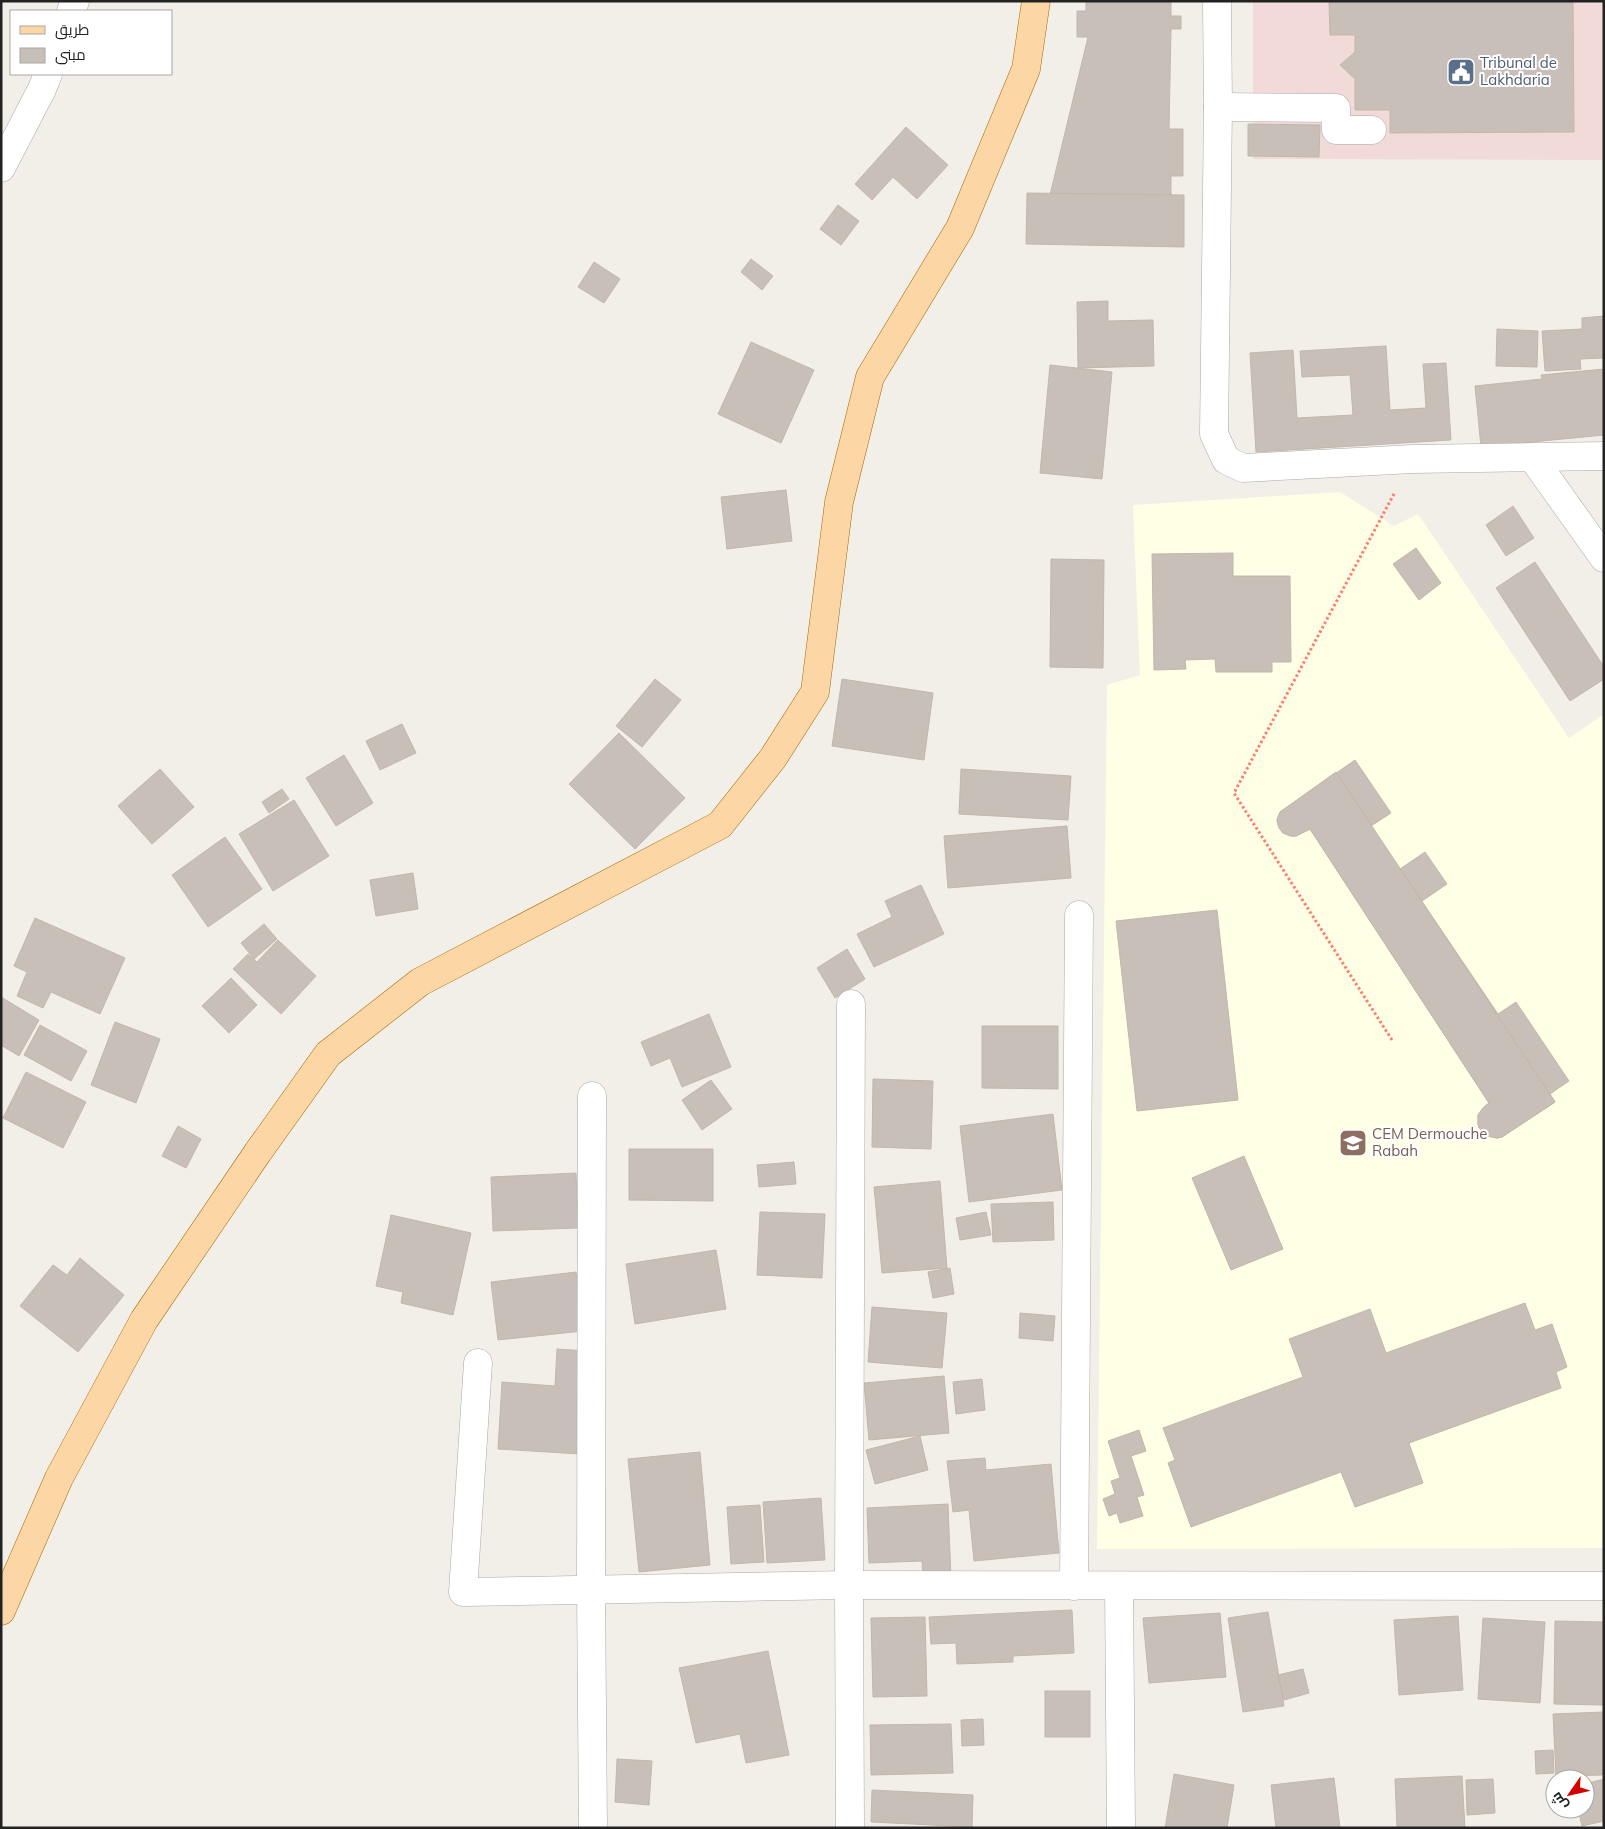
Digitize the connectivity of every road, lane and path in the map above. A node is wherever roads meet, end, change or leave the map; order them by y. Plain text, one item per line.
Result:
1 (1025, 1) edge
2 (1036, 1) edge
3 (1216, 1) edge
4 (1032, 28) junction
5 (48, 75) edge
6 (1218, 108) junction
7 (1372, 130) dead end
8 (1, 168) edge
9 (1604, 456) edge
10 (1532, 457) junction
11 (1413, 459) junction
12 (1604, 558) edge
13 (1079, 915) dead end
14 (851, 1004) dead end
15 (1392, 1040) dead end
16 (592, 1096) dead end
17 (478, 1363) dead end
18 (849, 1585) junction
19 (1074, 1586) junction
20 (1119, 1586) junction
21 (1604, 1586) edge
22 (590, 1590) junction
23 (1, 1611) edge
24 (593, 1828) edge
25 (850, 1828) edge
26 (1121, 1828) edge

1 - 4 street
2 - 4 main road
3 - 6 street
4 - 23 main road
5 - 8 street
6 - 7 street
6 - 11 street
9 - 10 street
10 - 11 street
10 - 12 street
11 - 15 path
13 - 19 street
14 - 18 street
16 - 22 street
17 - 22 street
18 - 19 street
18 - 22 street
18 - 25 street
19 - 20 street
20 - 21 street
20 - 26 street
22 - 24 street

